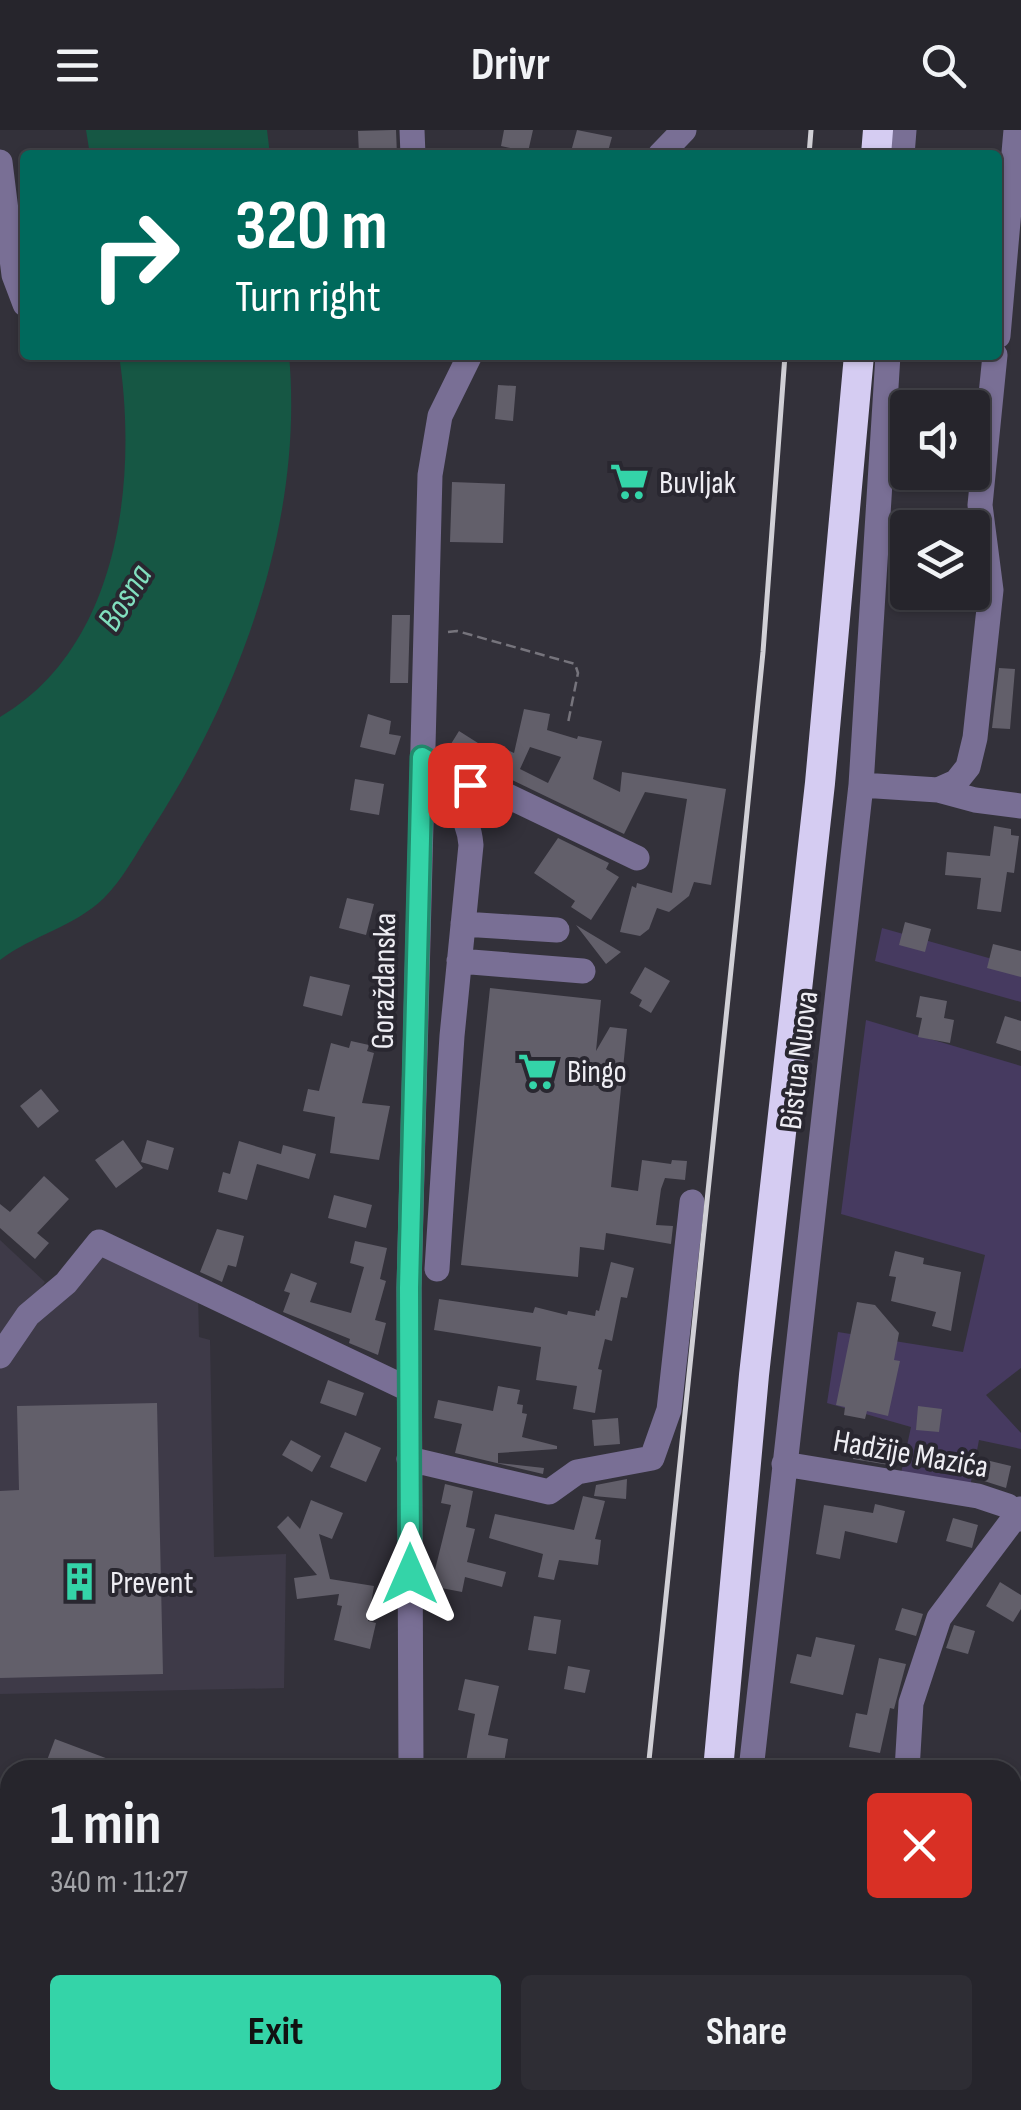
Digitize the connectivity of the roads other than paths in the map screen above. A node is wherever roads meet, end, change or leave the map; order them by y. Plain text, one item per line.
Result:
1 (684, 130) edge
2 (1016, 130) edge
3 (665, 150) edge
4 (0, 162) edge
5 (1002, 290) edge
6 (14, 298) edge
7 (467, 360) edge
8 (478, 360) edge
9 (859, 360) edge
10 (888, 360) edge
11 (995, 360) edge
12 (448, 397) junction
13 (422, 767) junction
14 (861, 784) junction
15 (938, 790) junction
16 (1021, 806) edge
17 (637, 858) dead end
18 (463, 924) junction
19 (557, 930) dead end
20 (459, 961) junction
21 (583, 971) dead end
22 (692, 1202) dead end
23 (437, 1269) dead end
24 (0, 1356) edge
25 (408, 1389) junction
26 (409, 1459) junction
27 (784, 1464) junction
28 (1020, 1514) edge
29 (412, 1760) edge
30 (719, 1760) edge
31 (751, 1760) edge
32 (908, 1760) edge

1 - 3 street
2 - 5 street
4 - 6 street
7 - 12 street, Goraždanska
8 - 12 street, Goraždanska
9 - 30 highway
10 - 14 street, Bistua Nuova
11 - 15 street
12 - 13 street, Goraždanska
13 - 17 street
13 - 18 street
13 - 25 street, Goraždanska
14 - 15 street
14 - 27 street, Bistua Nuova
15 - 16 street
18 - 19 street
18 - 20 street
20 - 21 street
20 - 23 street
22 - 26 street
24 - 25 street
25 - 26 street, Goraždanska
26 - 29 street, Goraždanska
27 - 28 street, Hadžije Mazića
27 - 31 street, Bistua Nuova
28 - 32 street

